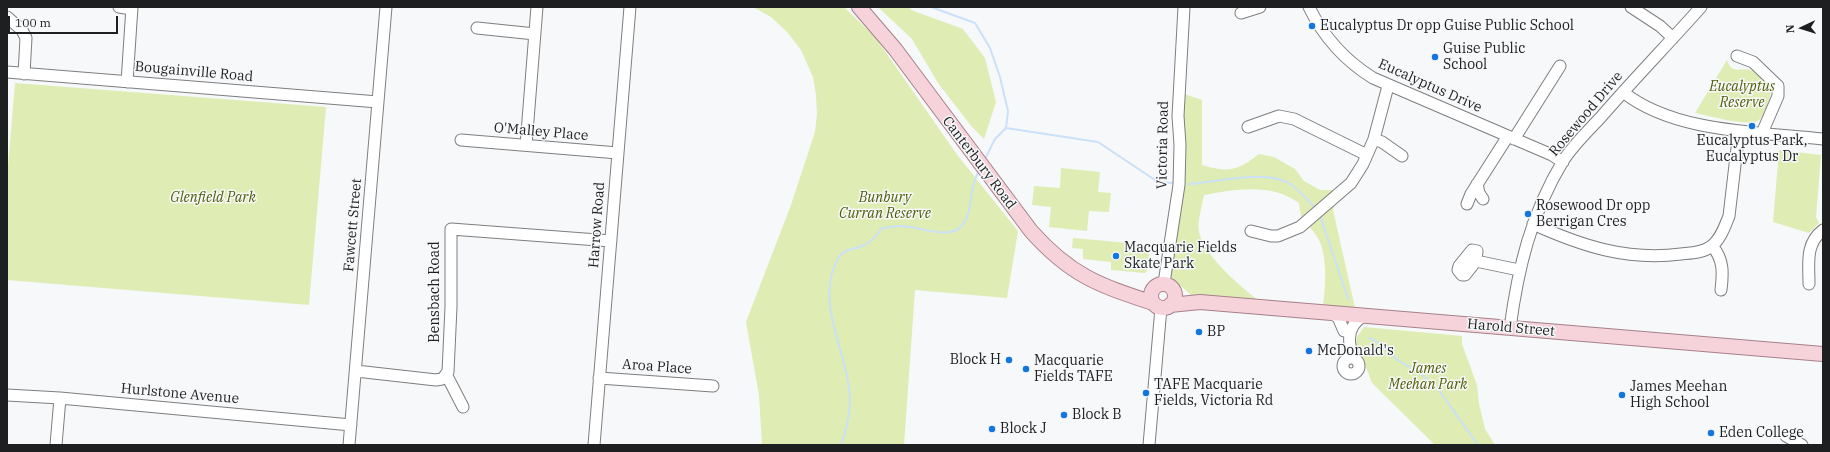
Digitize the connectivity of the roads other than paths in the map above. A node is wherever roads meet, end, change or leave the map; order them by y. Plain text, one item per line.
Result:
1 (119, 7) edge
2 (386, 7) edge
3 (537, 7) edge
4 (630, 7) edge
5 (859, 7) edge
6 (1184, 7) edge
7 (1260, 7) edge
8 (1309, 7) edge
9 (1631, 7) edge
10 (1701, 7) edge
11 (132, 8) edge
12 (1241, 13) dead end
13 (7, 17) edge
14 (477, 28) dead end
15 (535, 34) junction
16 (1673, 38) junction
17 (1738, 56) dead end
18 (1560, 66) dead end
19 (7, 72) edge
20 (24, 74) junction
21 (127, 82) junction
22 (1388, 86) junction
23 (1623, 92) junction
24 (378, 102) junction
25 (1248, 127) dead end
26 (1739, 131) junction
27 (1762, 133) junction
28 (1511, 138) junction
29 (1374, 139) junction
30 (1823, 139) edge
31 (461, 140) dead end
32 (526, 145) junction
33 (618, 153) junction
34 (1367, 155) junction
35 (1402, 156) dead end
36 (1563, 162) junction
37 (1477, 184) junction
38 (1483, 199) dead end
39 (1467, 204) dead end
40 (1533, 224) junction
41 (1823, 230) edge
42 (1251, 231) dead end
43 (611, 241) junction
44 (1712, 246) junction
45 (1476, 261) dead end
46 (1519, 270) junction
47 (1809, 284) dead end
48 (1164, 285) junction
49 (1721, 290) dead end
50 (1122, 292) junction
51 (1200, 302) junction
52 (1161, 306) junction
53 (1348, 324) junction
54 (1510, 328) junction
55 (1823, 354) edge
56 (1348, 360) dead end
57 (356, 371) junction
58 (446, 374) junction
59 (599, 378) junction
60 (713, 386) dead end
61 (7, 395) edge
62 (60, 398) junction
63 (463, 407) dead end
64 (351, 424) junction
65 (1786, 436) dead end
66 (56, 445) edge
67 (349, 445) edge
68 (594, 445) edge
69 (1149, 445) edge
70 (1802, 445) edge

1 - 11 street
2 - 24 street, Fawcett Street
3 - 15 street
4 - 33 street, Harrow Road
5 - 50 main road, Canterbury Road
6 - 48 street, Victoria Road
7 - 12 street
8 - 22 street, Eucalyptus Drive
9 - 16 street
10 - 16 street, Rosewood Drive
11 - 21 street
13 - 20 street
14 - 15 street
15 - 32 street
16 - 23 street, Rosewood Drive
17 - 27 street
18 - 28 street
19 - 20 street, Bougainville Road
20 - 21 street, Bougainville Road
21 - 24 street, Bougainville Road
22 - 28 street, Eucalyptus Drive
22 - 29 street
23 - 26 street
23 - 36 street, Rosewood Drive
24 - 57 street, Fawcett Street
25 - 34 street
26 - 27 street
26 - 44 street
27 - 30 street
28 - 36 street, Eucalyptus Drive
28 - 37 street
29 - 34 street
29 - 35 street
31 - 32 street, O'Malley Place
32 - 33 street, O'Malley Place
33 - 43 street, Harrow Road
34 - 42 street
36 - 40 street, Rosewood Drive
37 - 38 street
37 - 39 street
40 - 44 street
40 - 46 street, Rosewood Drive
41 - 47 street
43 - 58 street, Bensbach Road
43 - 59 street, Harrow Road
44 - 49 street
45 - 46 street
46 - 54 street, Rosewood Drive
48 - 50 main road, Canterbury Road
48 - 51 main road, Harold Street
48 - 52 main road
48 - 52 main road
50 - 52 main road, Canterbury Road
51 - 52 main road, Harold Street
51 - 53 main road, Harold Street
52 - 69 street
53 - 54 main road, Harold Street
53 - 56 street
54 - 55 main road, Harold Street
57 - 58 street
57 - 64 street, Fawcett Street
58 - 63 street
59 - 60 street, Aroa Place
59 - 68 street, Harrow Road
61 - 62 street, Hurlstone Avenue
62 - 64 street, Hurlstone Avenue
62 - 66 street
64 - 67 street, Fawcett Street
65 - 70 street

